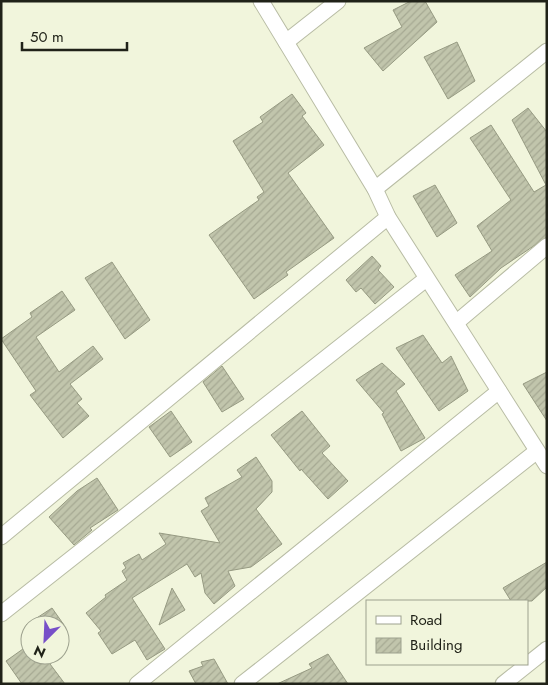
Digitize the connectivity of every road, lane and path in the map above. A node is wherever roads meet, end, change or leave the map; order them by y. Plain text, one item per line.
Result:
1 (261, 1) edge
2 (338, 1) edge
3 (286, 42) junction
4 (547, 51) edge
5 (375, 189) junction
6 (388, 217) junction
7 (547, 246) edge
8 (426, 279) junction
9 (457, 322) junction
10 (499, 391) junction
11 (537, 451) junction
12 (547, 466) edge
13 (1, 537) edge
14 (1, 614) edge
15 (547, 649) edge
16 (528, 664) edge
17 (527, 665) edge
18 (137, 684) edge
19 (242, 684) edge
20 (503, 684) edge

1 - 3 street
2 - 3 street
3 - 5 street
4 - 5 street
5 - 6 street
6 - 8 street
6 - 13 street
7 - 9 street
8 - 9 street
8 - 14 street
9 - 10 street
10 - 11 street
10 - 18 street
11 - 12 street
11 - 19 street
15 - 16 street
17 - 20 street

